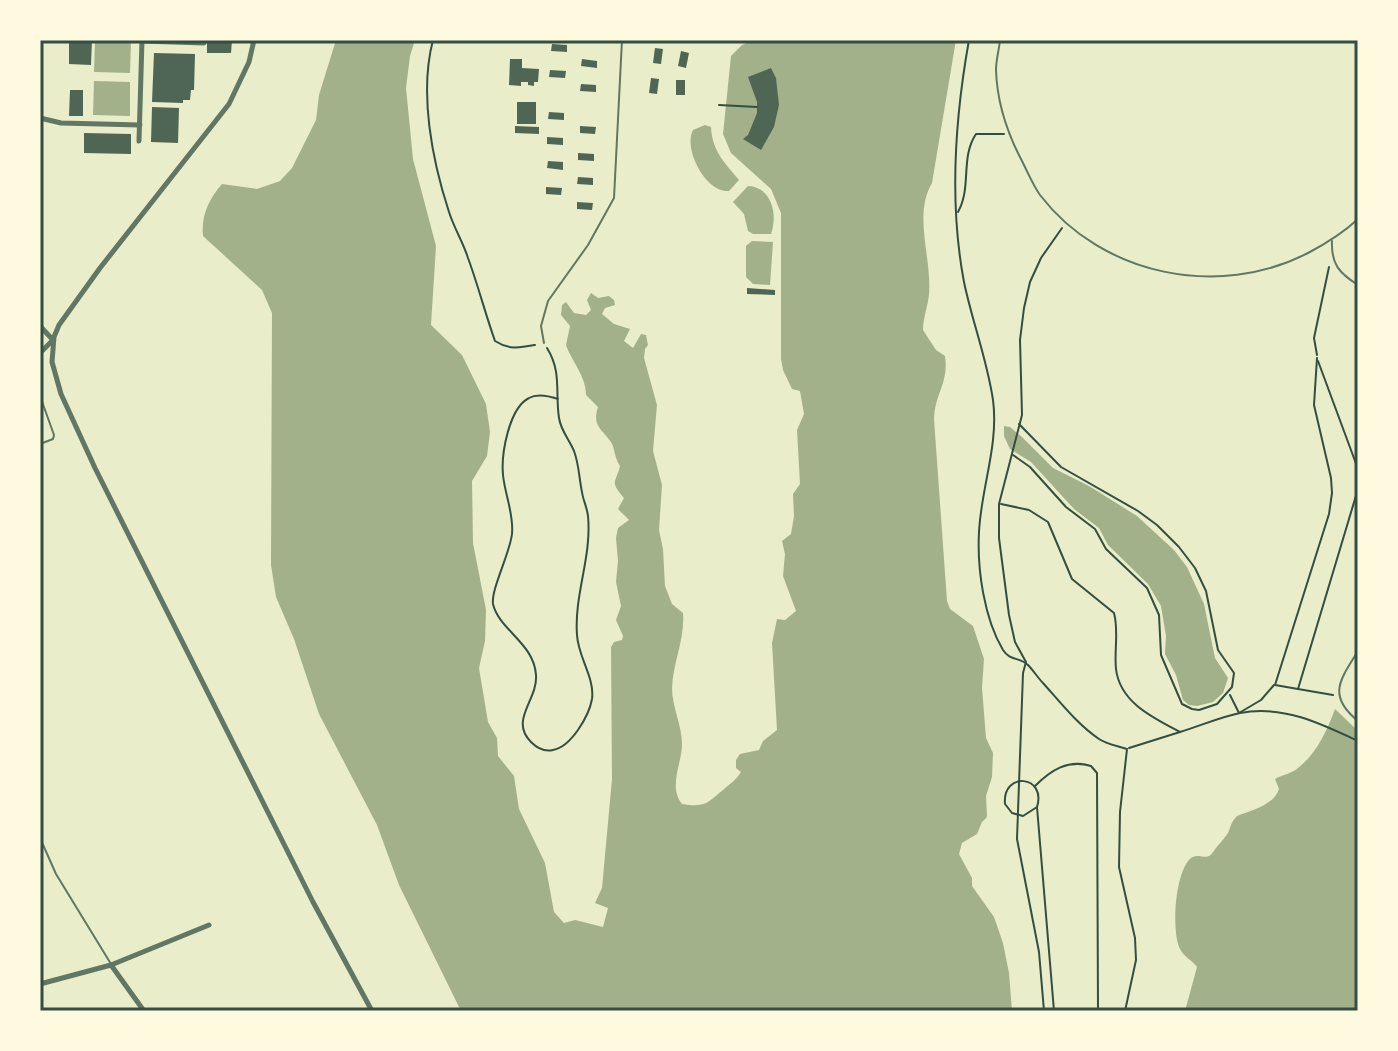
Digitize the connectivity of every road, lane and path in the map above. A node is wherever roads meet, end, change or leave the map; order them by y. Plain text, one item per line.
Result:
1 (142, 40) edge
2 (254, 40) edge
3 (433, 40) edge
4 (622, 40) edge
5 (969, 40) edge
6 (1000, 40) edge
7 (204, 43) dead end
8 (719, 105) dead end
9 (757, 107) dead end
10 (40, 118) edge
11 (140, 125) junction
12 (1008, 134) junction
13 (139, 141) dead end
14 (957, 213) junction
15 (1358, 219) edge
16 (1065, 222) junction
17 (1332, 240) junction
18 (1332, 258) junction
19 (1358, 285) edge
20 (40, 326) edge
21 (53, 340) junction
22 (544, 343) junction
23 (40, 353) edge
24 (1317, 358) junction
25 (40, 396) edge
26 (558, 399) junction
27 (1019, 424) junction
28 (40, 444) edge
29 (1012, 455) junction
30 (1358, 469) edge
31 (1358, 489) edge
32 (999, 504) junction
33 (1358, 651) edge
34 (1026, 662) junction
35 (1275, 685) junction
36 (1298, 689) junction
37 (1228, 694) junction
38 (1338, 695) junction
39 (1239, 713) junction
40 (1358, 721) edge
41 (1180, 732) junction
42 (1358, 741) edge
43 (1127, 749) junction
44 (1019, 781) junction
45 (1035, 786) junction
46 (1037, 807) junction
47 (1018, 816) junction
48 (40, 838) edge
49 (209, 925) dead end
50 (111, 965) junction
51 (40, 984) edge
52 (144, 1011) edge
53 (372, 1011) edge
54 (1044, 1011) edge
55 (1054, 1011) edge
56 (1098, 1011) edge
57 (1125, 1011) edge

1 - 7 street
1 - 11 street
2 - 21 street
3 - 22 path
4 - 22 lane
5 - 14 path
6 - 12 lane
8 - 9 path
10 - 11 street
11 - 13 street
12 - 14 path
12 - 16 lane
14 - 34 path
15 - 17 lane
16 - 17 lane
16 - 27 path
17 - 18 lane
18 - 19 lane
18 - 24 path
20 - 21 street
21 - 23 street
21 - 53 street
22 - 26 path
24 - 30 path
24 - 35 path
25 - 28 lane
26 - 26 path
27 - 29 path
27 - 37 path
29 - 32 path
29 - 37 path
31 - 36 path
32 - 34 path
32 - 41 path
33 - 38 lane
34 - 43 path
34 - 44 path
35 - 36 path
35 - 39 path
36 - 38 path
37 - 39 path
38 - 40 lane
39 - 41 path
39 - 42 path
41 - 43 path
43 - 57 path
44 - 45 path
44 - 47 path
44 - 47 path
45 - 46 path
45 - 56 path
46 - 47 path
46 - 55 path
47 - 54 path
48 - 50 lane
49 - 50 street
50 - 51 street
50 - 52 street

